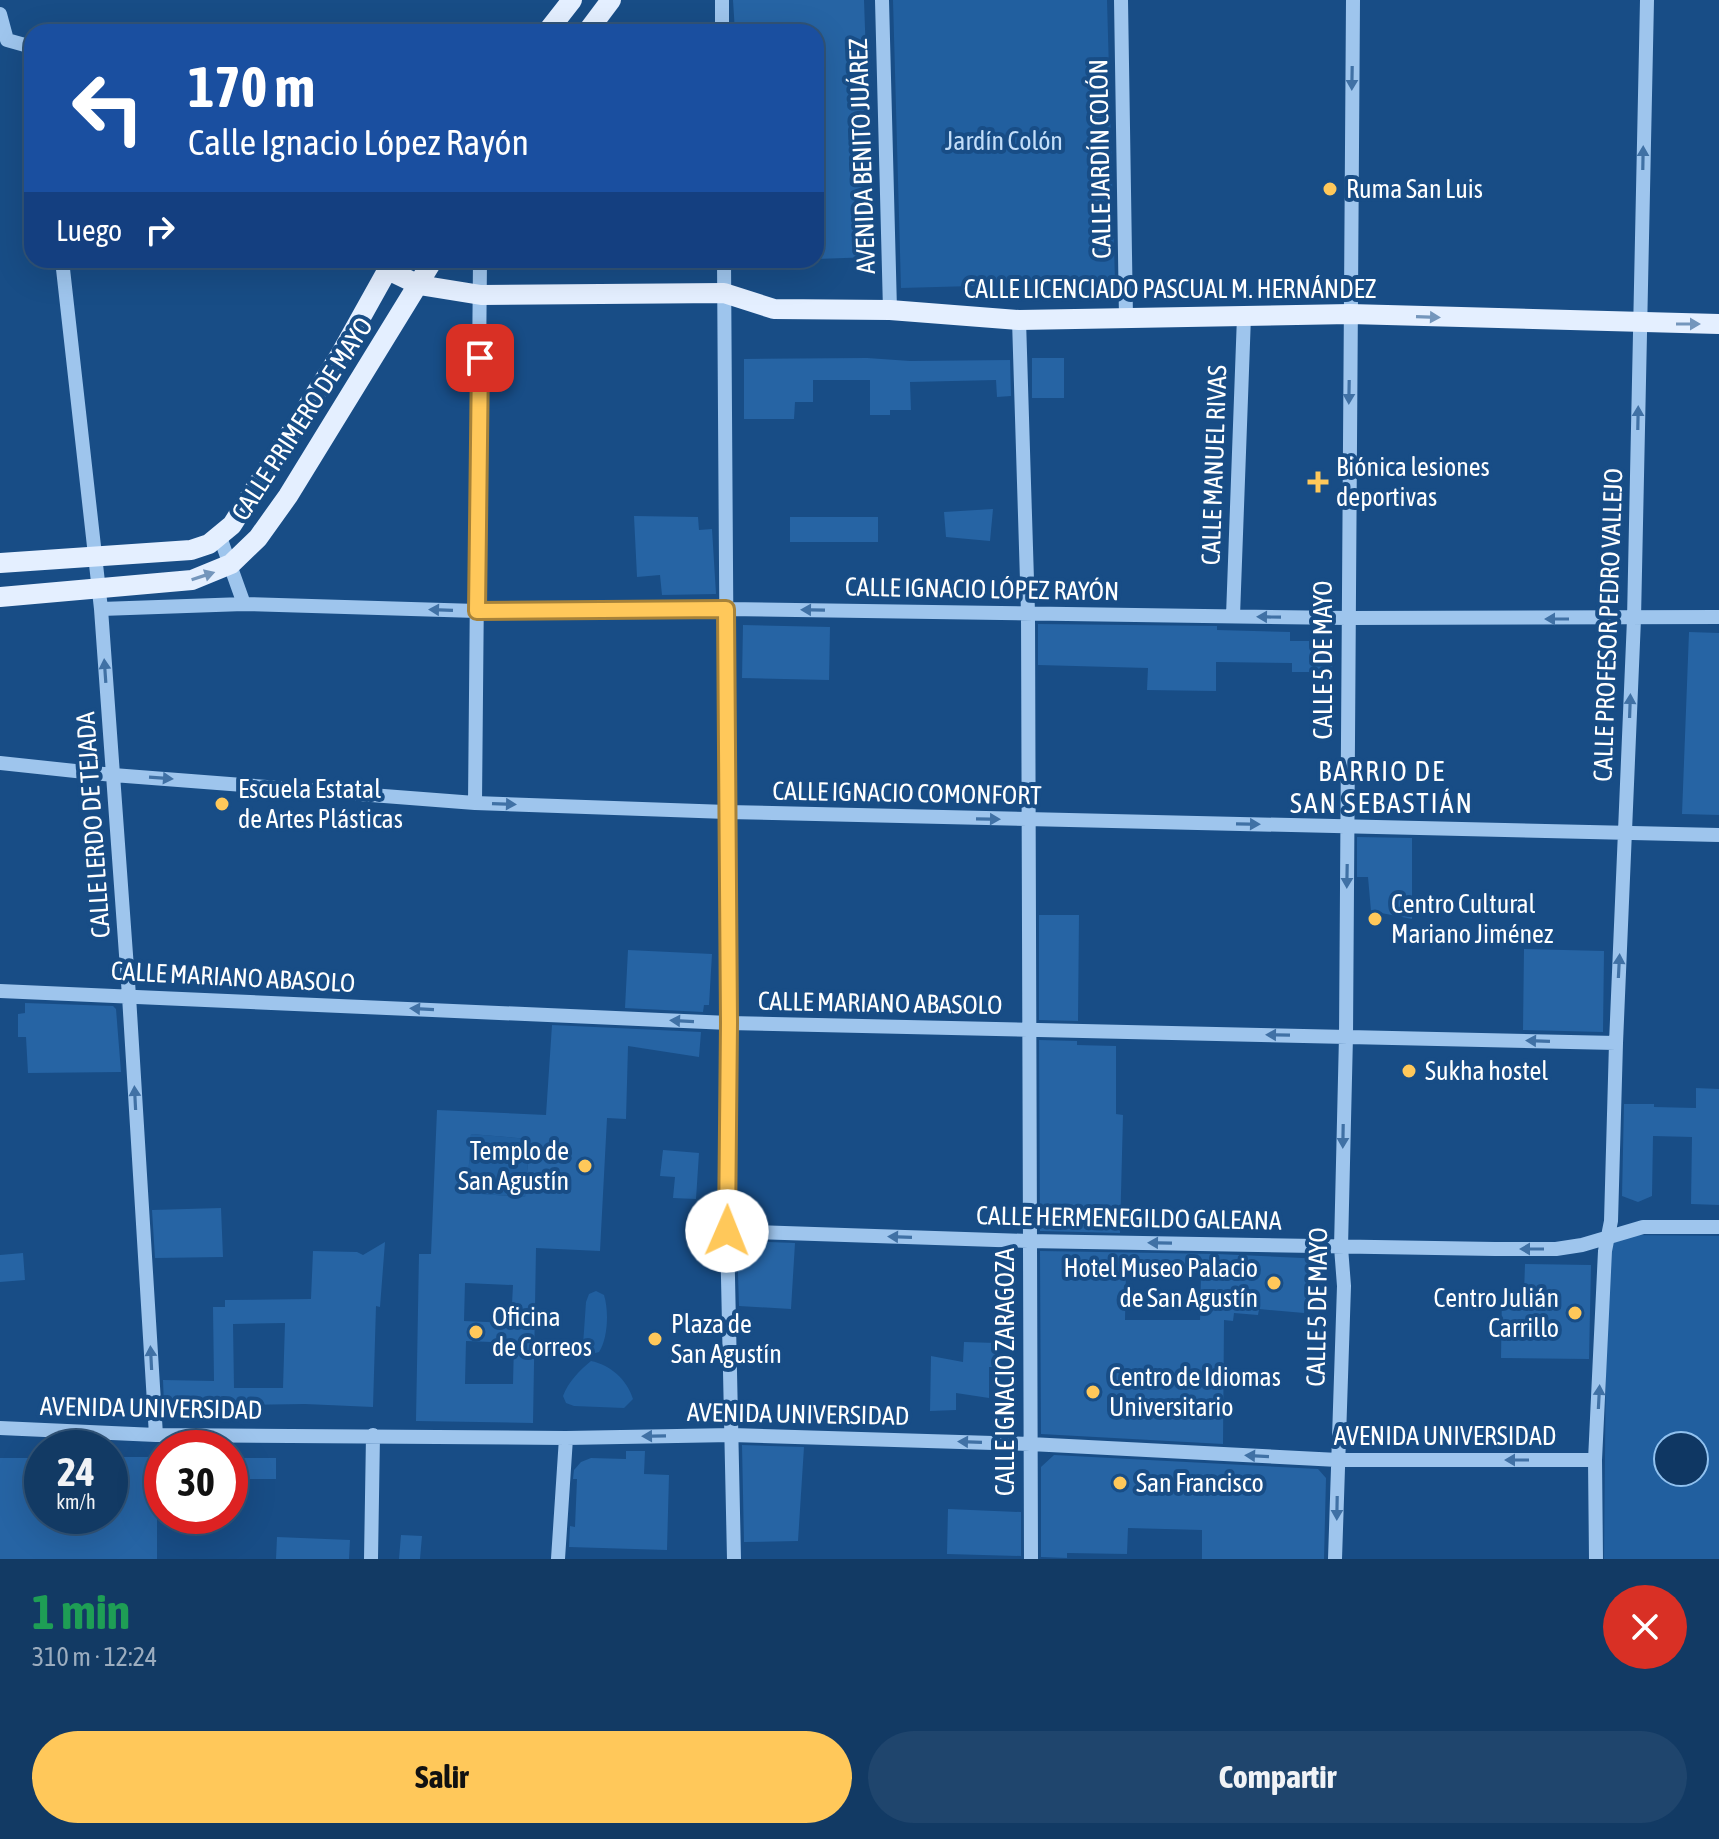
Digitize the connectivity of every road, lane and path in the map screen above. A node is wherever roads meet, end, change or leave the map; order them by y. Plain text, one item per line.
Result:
1 (572, 0) edge
2 (611, 0) edge
3 (722, 0) edge
4 (882, 0) edge
5 (1121, 0) edge
6 (1353, 0) edge
7 (1647, 0) edge
8 (0, 14) edge
9 (553, 24) edge
10 (593, 24) edge
11 (722, 24) edge
12 (24, 45) edge
13 (63, 268) edge
14 (389, 268) edge
15 (395, 268) edge
16 (429, 268) edge
17 (480, 268) edge
18 (724, 268) edge
19 (419, 285) junction
20 (724, 293) junction
21 (481, 295) junction
22 (890, 310) junction
23 (363, 314) junction
24 (1350, 314) junction
25 (1244, 316) junction
26 (1126, 318) junction
27 (1019, 320) junction
28 (1640, 324) junction
29 (1719, 324) edge
30 (391, 330) junction
31 (340, 355) junction
32 (366, 371) junction
33 (317, 390) junction
34 (343, 406) junction
35 (296, 427) junction
36 (319, 445) junction
37 (264, 478) junction
38 (288, 496) junction
39 (220, 537) junction
40 (160, 552) junction
41 (95, 556) junction
42 (0, 563) edge
43 (231, 564) junction
44 (161, 583) junction
45 (0, 597) edge
46 (100, 599) junction
47 (244, 604) junction
48 (726, 609) junction
49 (477, 611) junction
50 (1028, 613) junction
51 (1233, 616) junction
52 (1719, 617) edge
53 (1347, 618) junction
54 (1634, 619) junction
55 (0, 763) edge
56 (113, 775) junction
57 (475, 803) junction
58 (727, 812) junction
59 (1027, 820) junction
60 (1347, 826) junction
61 (1625, 832) junction
62 (1719, 835) edge
63 (0, 991) edge
64 (129, 996) junction
65 (729, 1023) junction
66 (1028, 1030) junction
67 (1346, 1036) junction
68 (1616, 1043) junction
69 (1719, 1227) edge
70 (727, 1231) junction
71 (1028, 1241) junction
72 (1607, 1244) junction
73 (1341, 1247) junction
74 (0, 1428) edge
75 (156, 1430) edge
76 (144, 1434) edge
77 (248, 1435) edge
78 (373, 1435) junction
79 (732, 1435) junction
80 (566, 1438) junction
81 (1030, 1444) junction
82 (1338, 1460) junction
83 (1595, 1460) junction
84 (371, 1559) edge
85 (558, 1559) edge
86 (734, 1559) edge
87 (1031, 1559) edge
88 (1335, 1559) edge
89 (1596, 1559) edge

1 - 9 main road
2 - 10 main road
3 - 11 street
4 - 22 street, AVENIDA BENITO JUÁREZ
5 - 26 street, CALLE JARDÍN COLÓN
6 -> 24 street, CALLE 5 DE MAYO
28 -> 7 street, CALLE PROFESOR PEDRO VALLEJO
8 - 12 street
13 - 41 street, CALLE LERDO DE TEJADA
14 - 23 main road, CALLE PRIMERO DE MAYO
15 - 19 main road, CALLE LICENCIADO PASCUAL M. HERNÁNDEZ
16 - 19 main road, CALLE PRIMERO DE MAYO
17 - 21 street
18 - 20 street
19 - 21 main road, CALLE LICENCIADO PASCUAL M. HERNÁNDEZ
19 - 30 main road, CALLE PRIMERO DE MAYO
20 - 21 main road, CALLE LICENCIADO PASCUAL M. HERNÁNDEZ
20 - 22 main road, CALLE LICENCIADO PASCUAL M. HERNÁNDEZ
20 - 48 street
21 - 49 street
22 - 27 main road, CALLE LICENCIADO PASCUAL M. HERNÁNDEZ
23 - 30 main road
23 - 31 main road, CALLE PRIMERO DE MAYO
24 - 25 main road, CALLE LICENCIADO PASCUAL M. HERNÁNDEZ
24 -> 28 main road, CALLE LICENCIADO PASCUAL M. HERNÁNDEZ
24 -> 53 street, CALLE 5 DE MAYO
25 - 26 main road, CALLE LICENCIADO PASCUAL M. HERNÁNDEZ
25 - 51 street, CALLE MANUEL RIVAS
26 - 27 main road, CALLE LICENCIADO PASCUAL M. HERNÁNDEZ
27 - 50 street, CALLE IGNACIO ZARAGOZA
28 -> 29 main road, CALLE LICENCIADO PASCUAL M. HERNÁNDEZ
54 -> 28 street, CALLE PROFESOR PEDRO VALLEJO
30 - 32 main road, CALLE PRIMERO DE MAYO
31 - 32 main road
31 - 33 main road, CALLE PRIMERO DE MAYO
32 - 34 main road, CALLE PRIMERO DE MAYO
33 - 34 main road
33 - 35 main road, CALLE PRIMERO DE MAYO
34 - 36 main road, CALLE PRIMERO DE MAYO
35 - 36 main road
35 - 37 main road, CALLE PRIMERO DE MAYO
36 - 38 main road, CALLE PRIMERO DE MAYO
37 - 38 main road
37 - 39 main road, CALLE PRIMERO DE MAYO
38 - 43 main road, CALLE PRIMERO DE MAYO
39 - 40 main road, CALLE PRIMERO DE MAYO
39 - 43 street
40 - 41 main road, CALLE PRIMERO DE MAYO
40 - 44 main road
41 - 42 main road, CALLE PRIMERO DE MAYO
41 - 46 street, CALLE LERDO DE TEJADA
44 -> 43 main road, CALLE PRIMERO DE MAYO
43 - 47 street
44 - 46 main road, CALLE PRIMERO DE MAYO
45 - 46 main road, CALLE PRIMERO DE MAYO
46 - 47 street, CALLE IGNACIO LÓPEZ RAYÓN
56 -> 46 street, CALLE LERDO DE TEJADA
49 -> 47 street, CALLE IGNACIO LÓPEZ RAYÓN
48 - 49 street, CALLE IGNACIO LÓPEZ RAYÓN
50 -> 48 street, CALLE IGNACIO LÓPEZ RAYÓN
48 - 58 street
49 - 57 street
50 - 51 street, CALLE IGNACIO LÓPEZ RAYÓN
50 - 59 street, CALLE IGNACIO ZARAGOZA
53 -> 51 street, CALLE IGNACIO LÓPEZ RAYÓN
52 - 54 street, CALLE IGNACIO LÓPEZ RAYÓN
54 -> 53 street, CALLE IGNACIO LÓPEZ RAYÓN
53 - 60 street, CALLE 5 DE MAYO
61 -> 54 street, CALLE PROFESOR PEDRO VALLEJO
55 - 56 street, CALLE IGNACIO COMONFORT
56 -> 57 street, CALLE IGNACIO COMONFORT
56 - 64 street, CALLE LERDO DE TEJADA
57 -> 58 street, CALLE IGNACIO COMONFORT
58 -> 59 street, CALLE IGNACIO COMONFORT
58 - 65 street
59 -> 60 street, CALLE IGNACIO COMONFORT
59 - 66 street, CALLE IGNACIO ZARAGOZA
60 - 61 street, CALLE IGNACIO COMONFORT
60 -> 67 street, CALLE 5 DE MAYO
61 - 62 street, CALLE IGNACIO COMONFORT
68 -> 61 street, CALLE PROFESOR PEDRO VALLEJO
63 - 64 street, CALLE MARIANO ABASOLO
65 -> 64 street, CALLE MARIANO ABASOLO
75 -> 64 street, CALLE LERDO DE TEJADA
65 - 66 street, CALLE MARIANO ABASOLO
65 - 70 street
67 -> 66 street, CALLE MARIANO ABASOLO
66 - 71 street, CALLE IGNACIO ZARAGOZA
68 -> 67 street, CALLE MARIANO ABASOLO
67 -> 73 street, CALLE 5 DE MAYO
68 - 72 street, CALLE PROFESOR PEDRO VALLEJO
69 - 72 street, CALLE HERMENEGILDO GALEANA
71 -> 70 street, CALLE HERMENEGILDO GALEANA
70 - 79 street
73 -> 71 street, CALLE HERMENEGILDO GALEANA
71 - 81 street, CALLE IGNACIO ZARAGOZA
72 -> 73 street, CALLE HERMENEGILDO GALEANA
83 -> 72 street, CALLE PROFESOR PEDRO VALLEJO
73 - 82 street, CALLE 5 DE MAYO
74 - 76 street, AVENIDA UNIVERSIDAD
77 - 78 street, AVENIDA UNIVERSIDAD
78 - 80 street, AVENIDA UNIVERSIDAD
78 - 84 street
79 -> 80 street, AVENIDA UNIVERSIDAD
81 -> 79 street, AVENIDA UNIVERSIDAD
79 - 86 street
80 - 85 street
82 -> 81 street, AVENIDA UNIVERSIDAD
81 - 87 street, CALLE IGNACIO ZARAGOZA
83 -> 82 street, AVENIDA UNIVERSIDAD
82 -> 88 street, CALLE 5 DE MAYO
83 - 89 street, CALLE PROFESOR PEDRO VALLEJO

